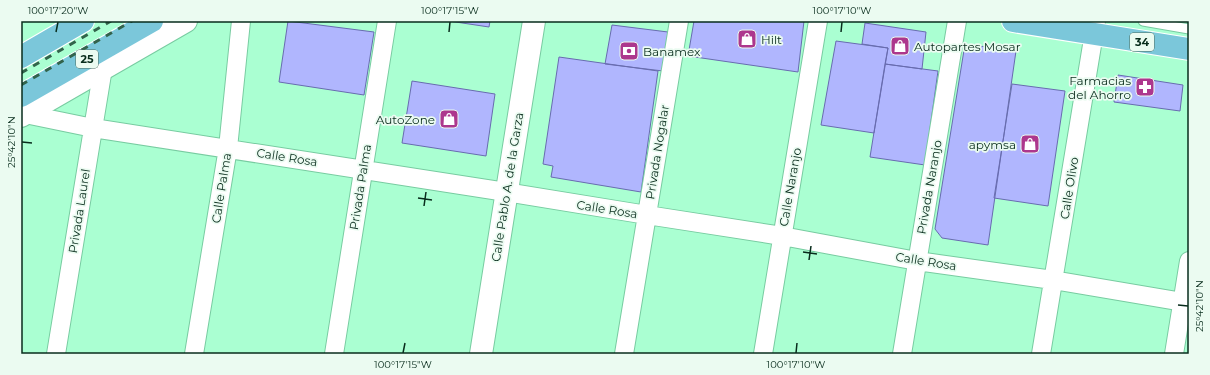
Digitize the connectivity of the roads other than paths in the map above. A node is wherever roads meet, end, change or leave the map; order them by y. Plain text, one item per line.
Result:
1 (61, 21) edge
2 (83, 21) edge
3 (152, 21) edge
4 (186, 21) edge
5 (241, 21) edge
6 (387, 21) edge
7 (534, 21) edge
8 (679, 21) edge
9 (818, 21) edge
10 (957, 21) edge
11 (1013, 21) edge
12 (1142, 21) edge
13 (1095, 27) edge
14 (1189, 29) edge
15 (21, 45) edge
16 (1189, 49) edge
17 (21, 57) edge
18 (103, 68) junction
19 (22, 109) edge
20 (93, 128) junction
21 (228, 148) junction
22 (363, 170) junction
23 (506, 192) junction
24 (647, 216) junction
25 (782, 236) junction
26 (917, 261) junction
27 (1189, 261) edge
28 (1053, 280) junction
29 (1186, 302) edge
30 (56, 354) edge
31 (194, 354) edge
32 (334, 354) edge
33 (481, 354) edge
34 (624, 354) edge
35 (762, 354) edge
36 (902, 354) edge
37 (1041, 354) edge
38 (1174, 354) edge

1 - 15 street
2 - 17 main road
3 - 19 main road, 25
4 - 18 street
5 - 21 street, Calle Palma
6 - 22 street, Privada Palma
7 - 23 street, Calle Pablo A. de la Garza
8 - 24 street, Privada Nogalar
9 - 25 street, Calle Naranjo
10 - 26 street, Privada Naranjo
11 - 13 main road, 34
12 - 14 lane
13 - 16 main road, 34
13 - 28 street, Calle Olivo
18 - 19 street
18 - 20 street, Privada Laurel
19 - 20 street, Calle Rosa
20 - 21 street, Calle Rosa
20 - 30 street, Privada Laurel
21 - 22 street, Calle Rosa
21 - 31 street, Calle Palma
22 - 23 street, Calle Rosa
22 - 32 street, Privada Palma
23 - 24 street, Calle Rosa
23 - 33 street, Calle Pablo A. de la Garza
24 - 25 street, Calle Rosa
24 - 34 street, Privada Nogalar
25 - 26 street, Calle Rosa
25 - 35 street, Calle Naranjo
26 - 28 street, Calle Rosa
26 - 36 street, Privada Naranjo
27 - 29 street
28 - 29 street, Calle Rosa
28 - 37 street, Calle Olivo
29 - 38 street

